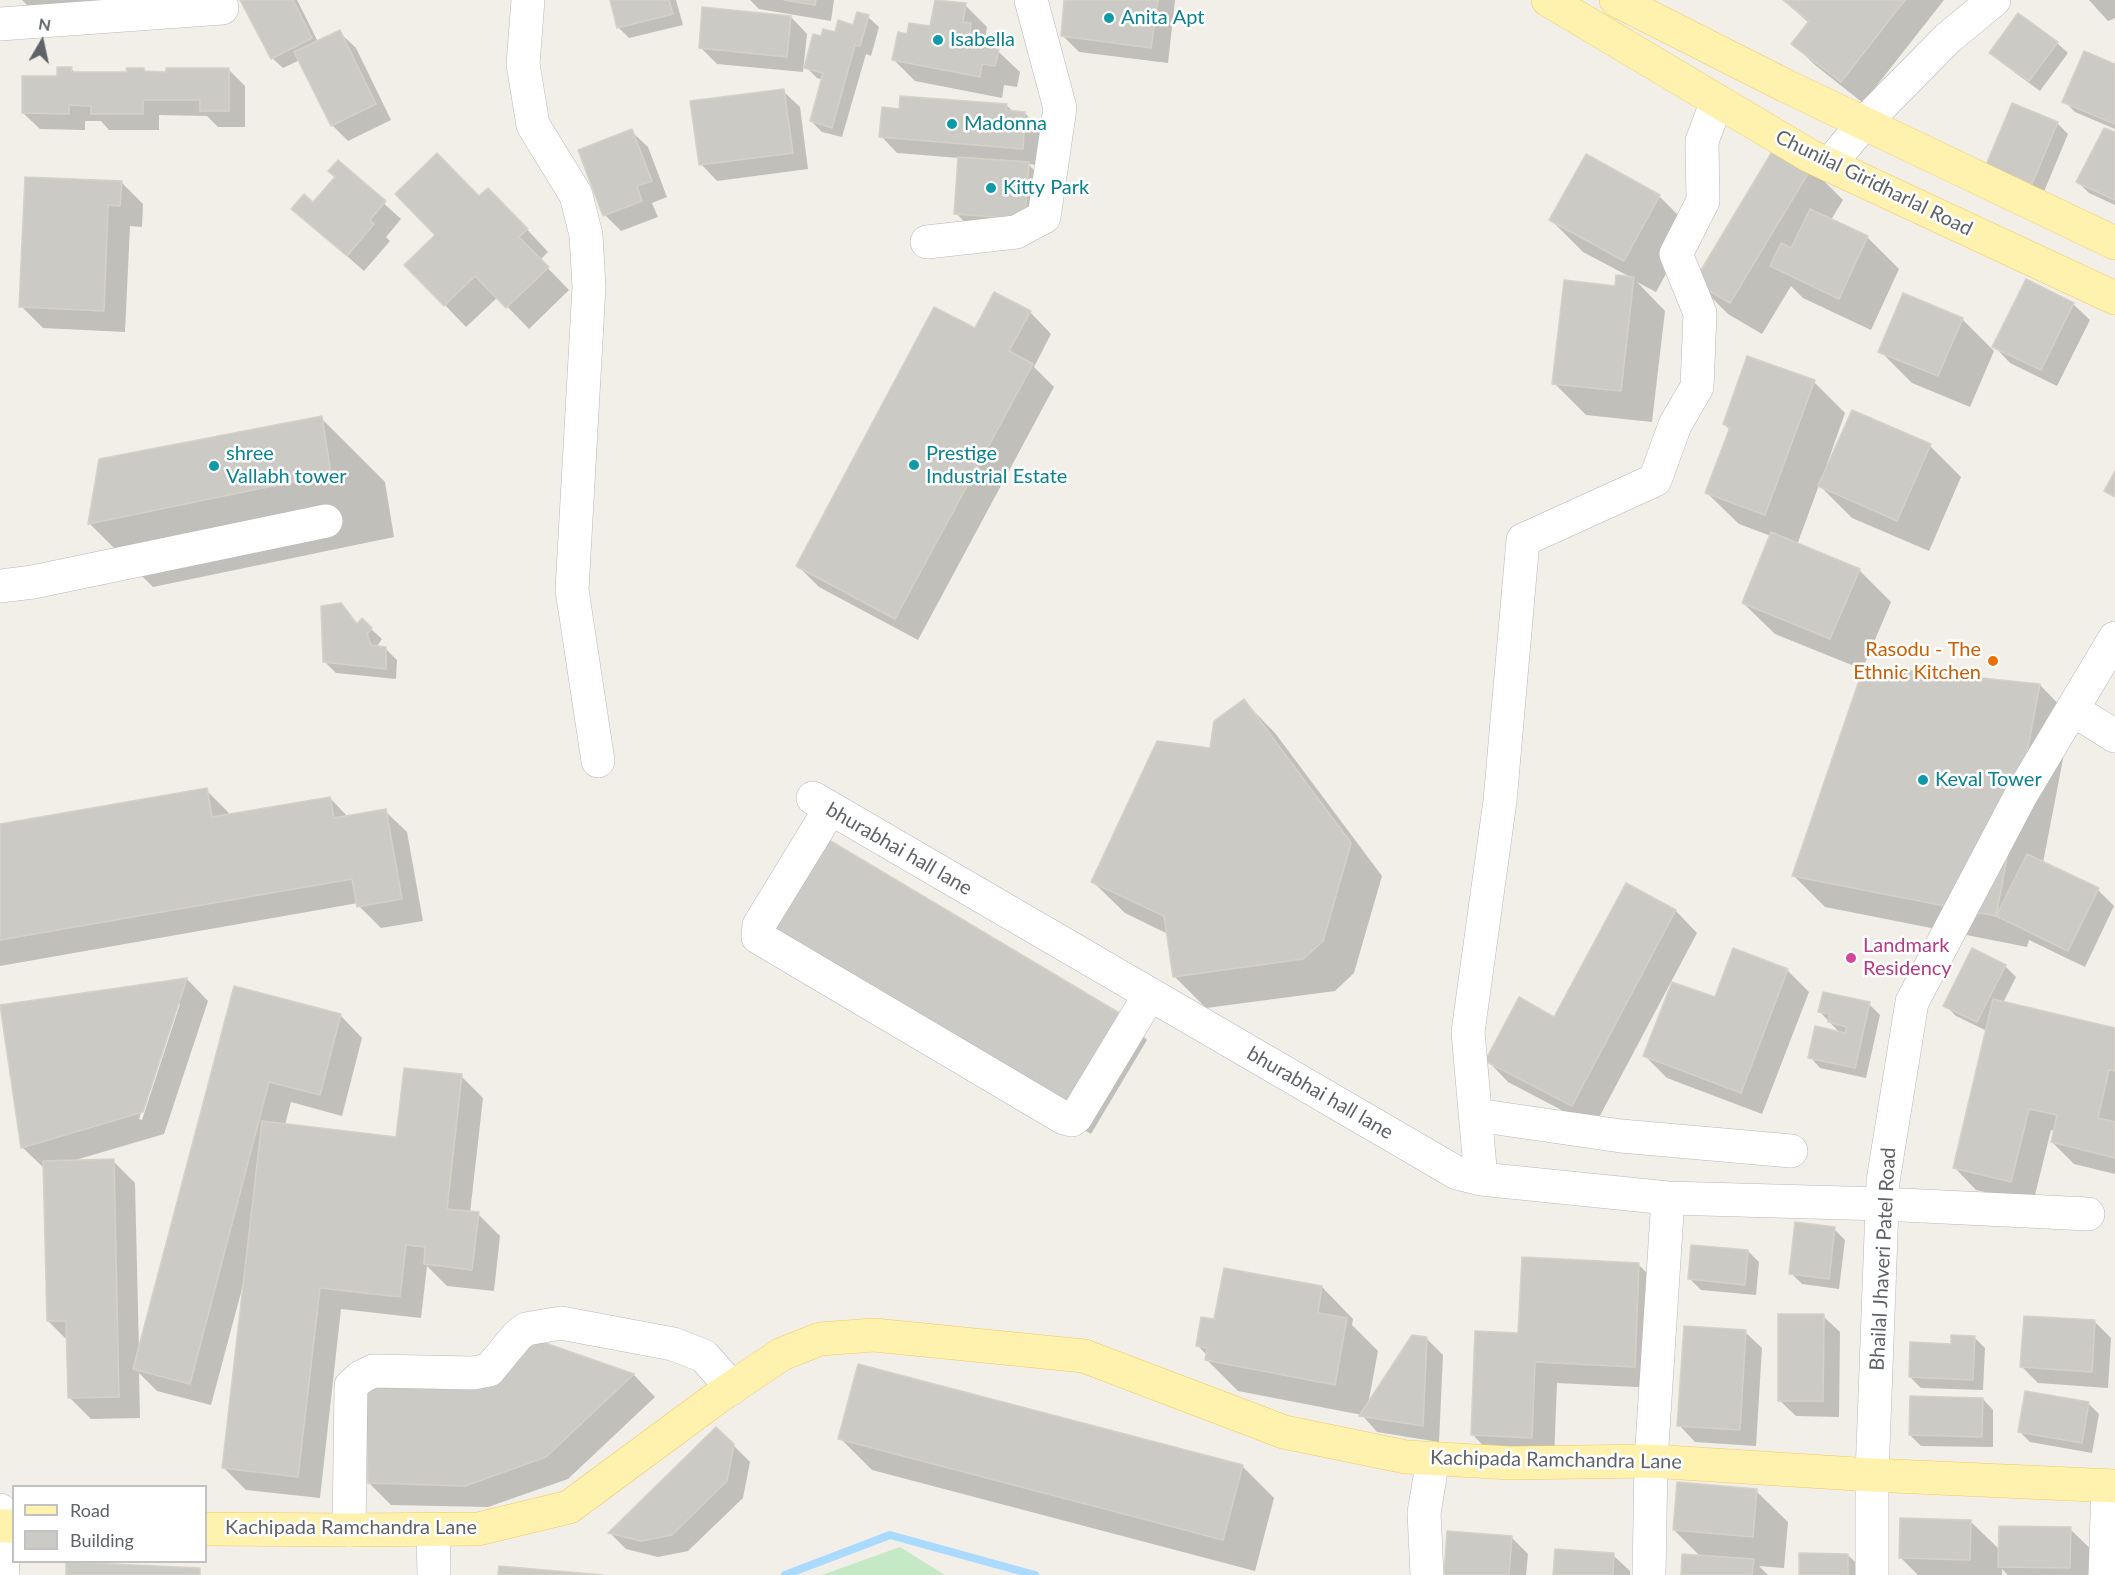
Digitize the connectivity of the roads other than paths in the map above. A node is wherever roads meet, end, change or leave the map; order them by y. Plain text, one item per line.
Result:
1 (528, 0) edge
2 (1031, 0) edge
3 (1548, 0) edge
4 (1616, 0) edge
5 (1994, 0) edge
6 (222, 9) dead end
7 (0, 24) edge
8 (1717, 101) junction
9 (1864, 123) junction
10 (1828, 165) junction
11 (927, 242) dead end
12 (2115, 243) edge
13 (2115, 298) edge
14 (326, 521) dead end
15 (0, 586) edge
16 (2115, 638) edge
17 (2073, 710) junction
18 (2115, 736) edge
19 (598, 761) dead end
20 (1150, 994) junction
21 (1476, 1115) junction
22 (1791, 1150) dead end
23 (1481, 1179) junction
24 (1668, 1197) junction
25 (1882, 1204) junction
26 (2088, 1214) dead end
27 (732, 1388) junction
28 (1433, 1459) junction
29 (1652, 1461) junction
30 (1872, 1475) junction
31 (2112, 1486) edge
32 (4, 1522) edge
33 (207, 1528) edge
34 (349, 1530) junction
35 (432, 1530) junction
36 (3, 1575) edge
37 (434, 1575) edge
38 (1427, 1575) edge
39 (1649, 1575) edge
40 (1872, 1575) edge
41 (2105, 1575) edge

1 - 19 street
2 - 11 street
3 - 8 main road, Chunilal Giridharlal Road
4 - 9 main road
5 - 9 street
6 - 7 street
8 - 10 main road, Chunilal Giridharlal Road
8 - 21 street
9 - 10 street
9 - 12 main road
10 - 13 main road, Chunilal Giridharlal Road
14 - 15 street
16 - 17 street, Bhailal Jhaveri Patel Road
17 - 18 street
17 - 25 street, Bhailal Jhaveri Patel Road
20 - 20 street, bhurabhai hall lane
20 - 23 street, bhurabhai hall lane
21 - 22 street
21 - 23 street
23 - 24 street, bhurabhai hall lane
24 - 25 street, bhurabhai hall lane
24 - 29 street
25 - 26 street, bhurabhai hall lane
25 - 30 street, Bhailal Jhaveri Patel Road
27 - 28 main road, Kachipada Ramchandra Lane
27 - 34 street
27 - 35 main road, Kachipada Ramchandra Lane
28 - 29 main road, Kachipada Ramchandra Lane
28 - 38 street
29 - 30 main road, Kachipada Ramchandra Lane
29 - 39 street
30 - 31 main road, Kachipada Ramchandra Lane
30 - 40 street, Bhailal Jhaveri Patel Road
31 - 41 street
32 - 36 street
33 - 34 main road, Kachipada Ramchandra Lane
34 - 35 main road, Kachipada Ramchandra Lane
35 - 37 street

